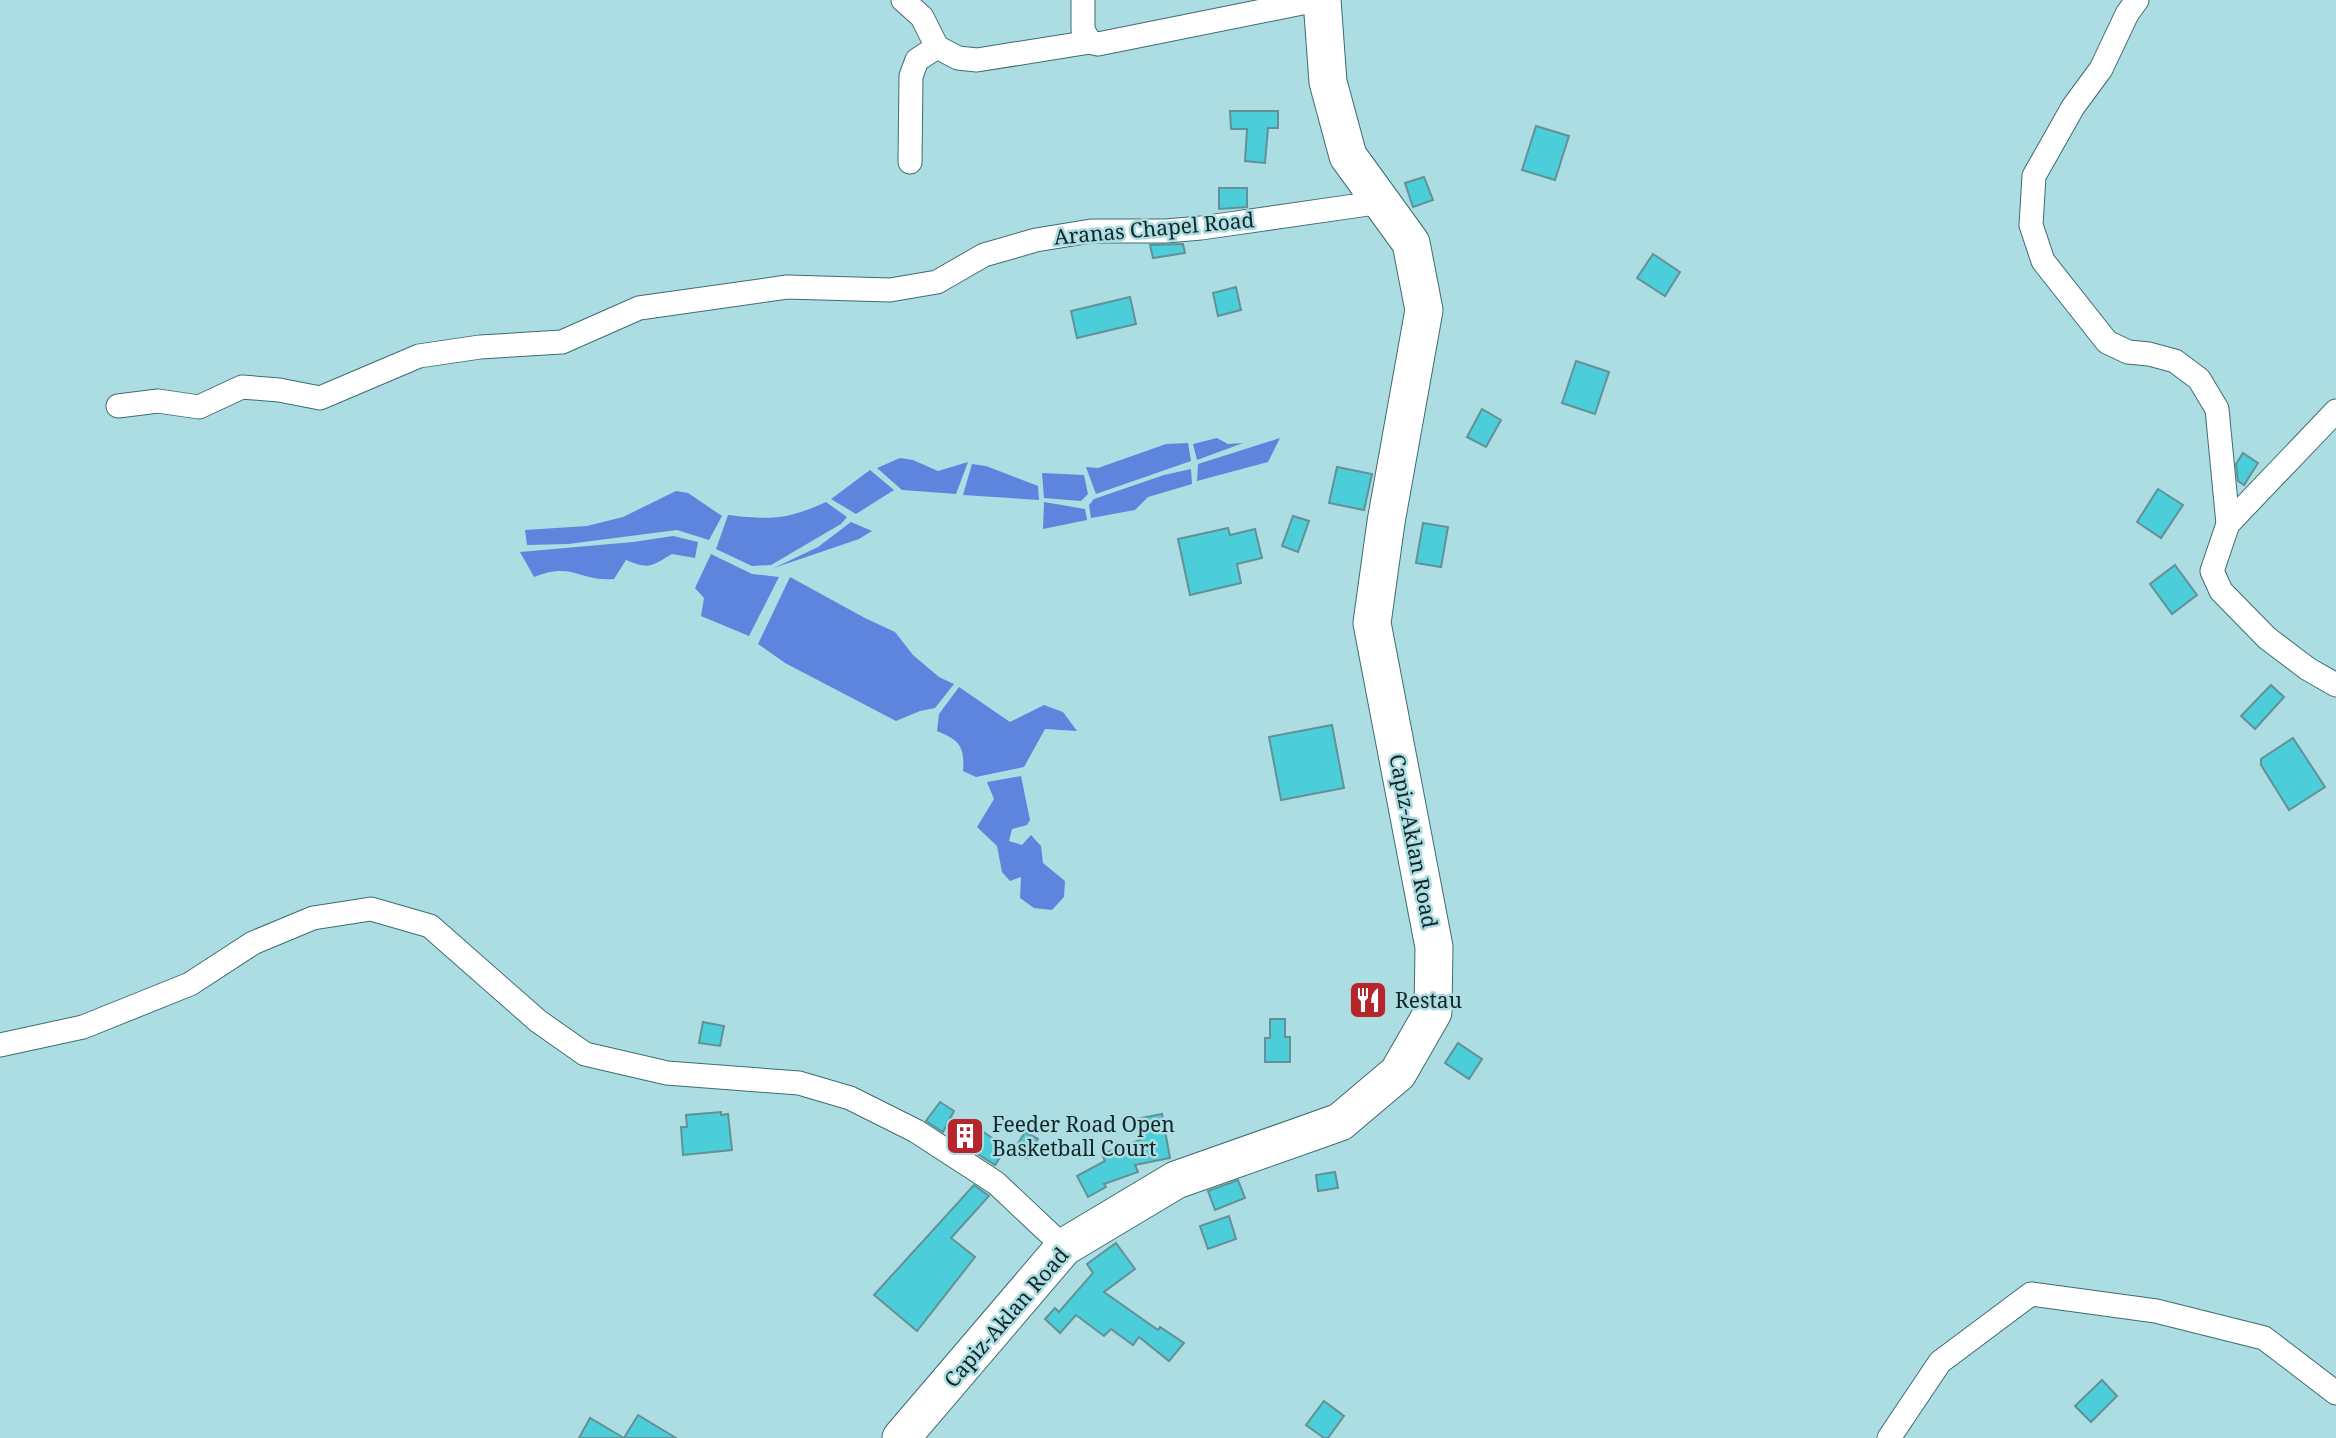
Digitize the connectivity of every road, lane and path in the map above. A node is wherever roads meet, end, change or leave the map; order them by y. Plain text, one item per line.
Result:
1 (903, 0) edge
2 (1083, 0) edge
3 (1319, 0) edge
4 (2137, 0) edge
5 (1090, 42) junction
6 (937, 47) junction
7 (910, 162) dead end
8 (1382, 202) junction
9 (118, 406) dead end
10 (2336, 411) edge
11 (2228, 524) junction
12 (2336, 685) edge
13 (0, 1045) edge
14 (1064, 1247) junction
15 (2336, 1393) edge
16 (901, 1438) edge
17 (1889, 1438) edge

1 - 6 street
2 - 5 street
3 - 5 street
3 - 8 main road, Capiz-Aklan Road
4 - 11 street
5 - 6 street
6 - 7 street
8 - 9 street, Aranas Chapel Road
8 - 14 main road, Capiz-Aklan Road
10 - 11 street
11 - 12 street
13 - 14 street
14 - 16 main road, Capiz-Aklan Road
15 - 17 street

